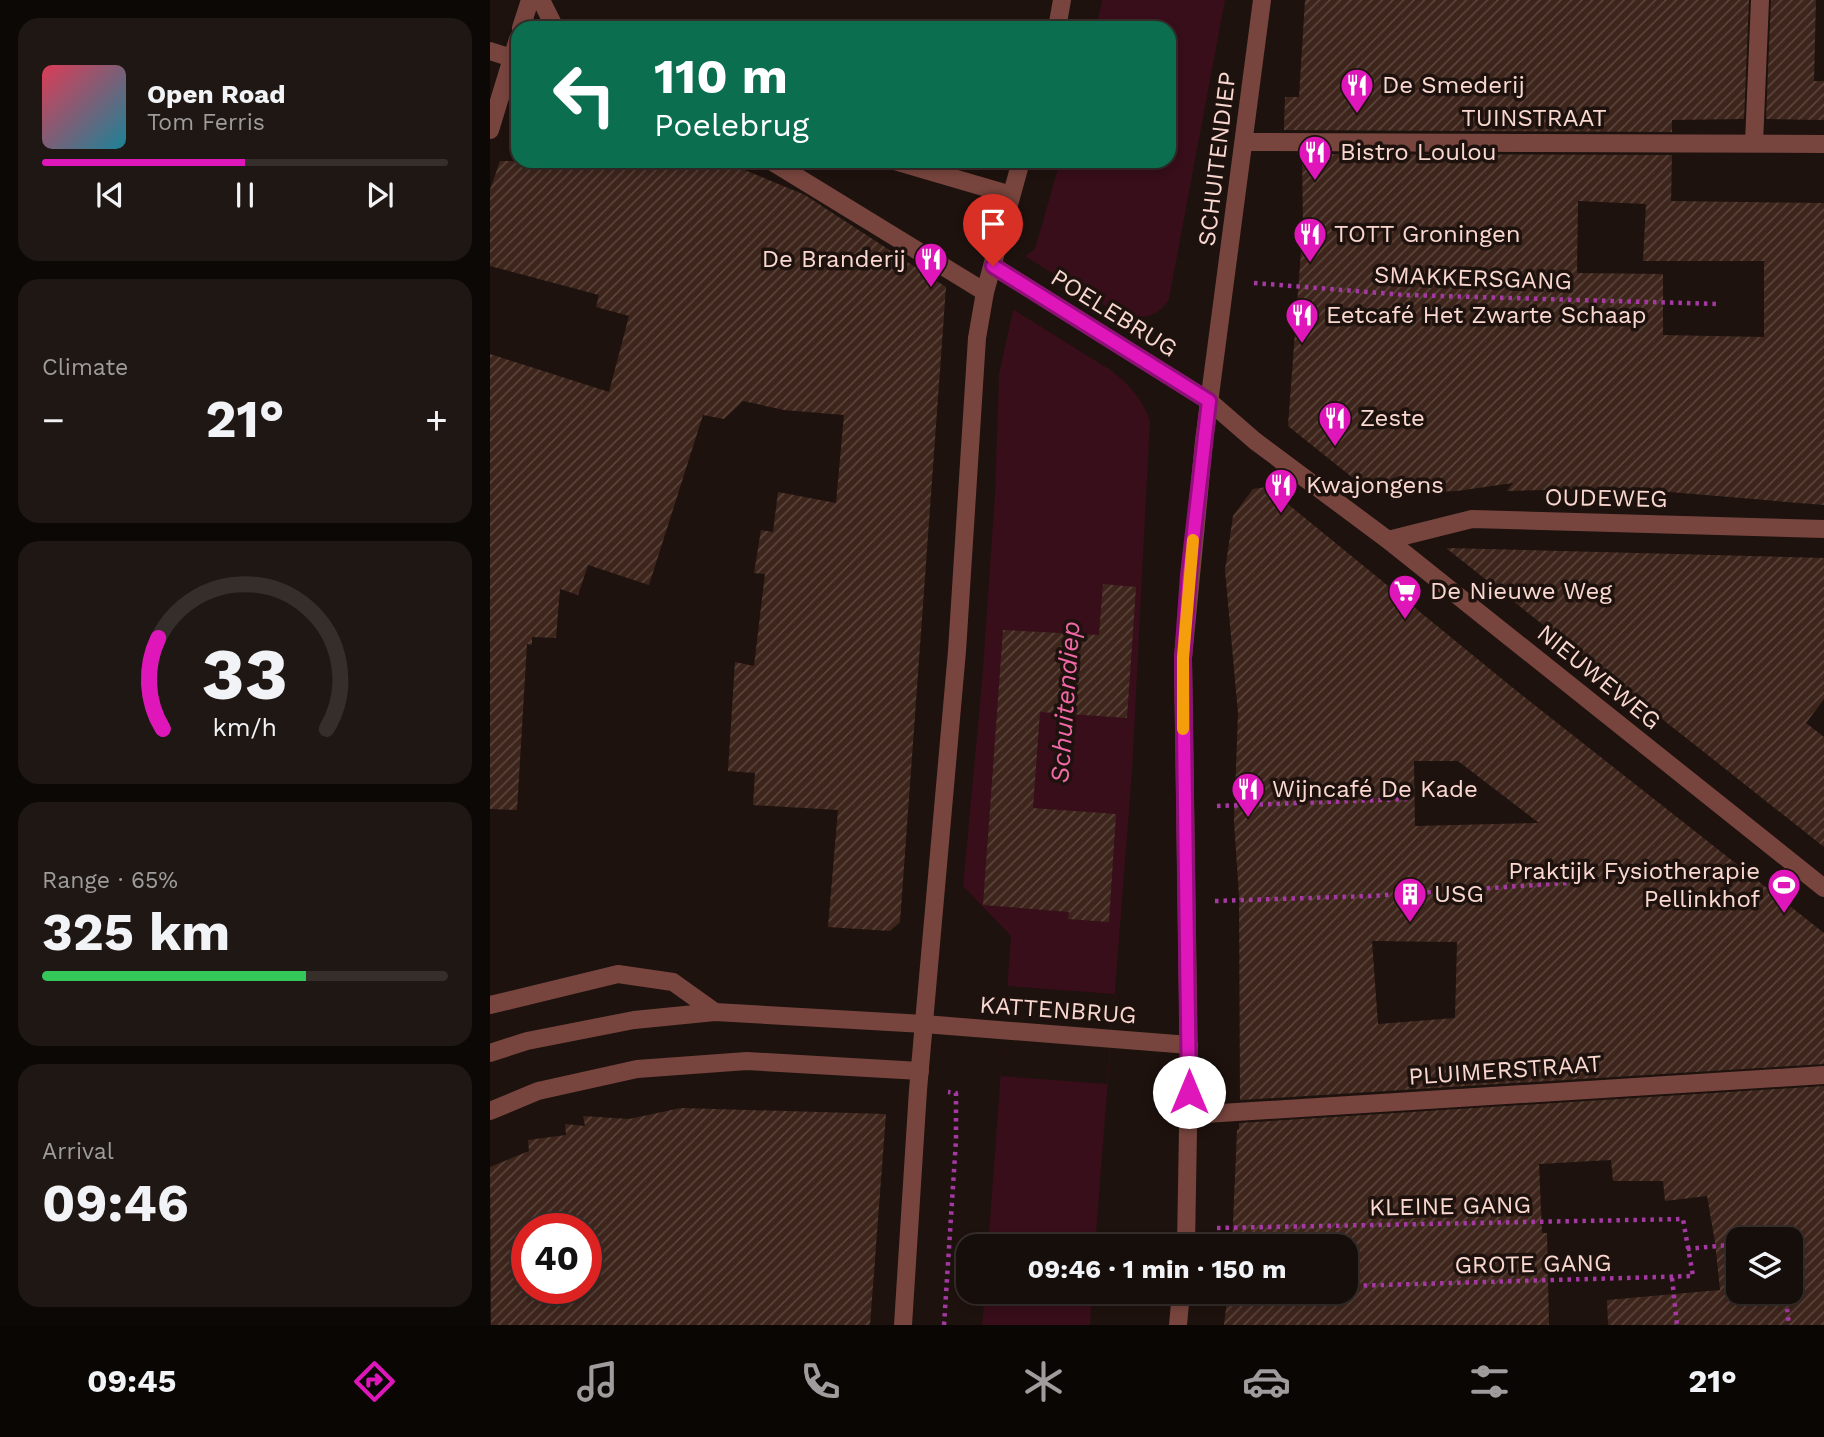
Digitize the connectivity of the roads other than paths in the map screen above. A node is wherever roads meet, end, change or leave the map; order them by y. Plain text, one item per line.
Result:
1 (530, 0) edge
2 (541, 0) edge
3 (1062, 0) edge
4 (1262, 0) edge
5 (1760, 0) edge
6 (524, 21) edge
7 (552, 21) edge
8 (1058, 21) edge
9 (490, 51) edge
10 (511, 57) edge
11 (511, 70) edge
12 (490, 130) edge
13 (1245, 142) junction
14 (1754, 143) junction
15 (1824, 144) edge
16 (782, 168) edge
17 (919, 168) edge
18 (1019, 168) edge
19 (1011, 195) junction
20 (993, 266) junction
21 (985, 292) junction
22 (1209, 401) junction
23 (1824, 528) edge
24 (1388, 540) junction
25 (1824, 888) edge
26 (490, 1005) edge
27 (715, 1012) junction
28 (924, 1024) junction
29 (1189, 1045) junction
30 (490, 1053) edge
31 (920, 1071) junction
32 (1824, 1075) edge
33 (490, 1111) edge
34 (1189, 1115) junction
35 (1187, 1234) edge
36 (1180, 1304) edge
37 (903, 1325) edge
38 (1178, 1325) edge

1 - 6 street
2 - 7 street
3 - 8 street
4 - 13 street, SCHUITENDIEP
5 - 14 street
9 - 10 street
11 - 12 street
13 - 14 street, TUINSTRAAT
13 - 22 street, SCHUITENDIEP
14 - 15 street, TUINSTRAAT
16 - 21 street
17 - 19 street
18 - 19 street
19 - 20 street
20 - 21 street
20 - 22 street, POELEBRUG
21 - 28 street
22 - 24 street, NIEUWEWEG
22 - 29 street, SCHUITENDIEP
23 - 24 street, OUDEWEG
24 - 25 street, NIEUWEWEG
26 - 27 street
27 - 28 street, KATTENBRUG
27 - 30 street, KATTENBRUG
28 - 29 street, KATTENBRUG
28 - 31 street
29 - 34 street, SCHUITENDIEP
31 - 33 street
31 - 37 street
32 - 34 street, PLUIMERSTRAAT
34 - 35 street, SCHUITENDIEP
36 - 38 street

